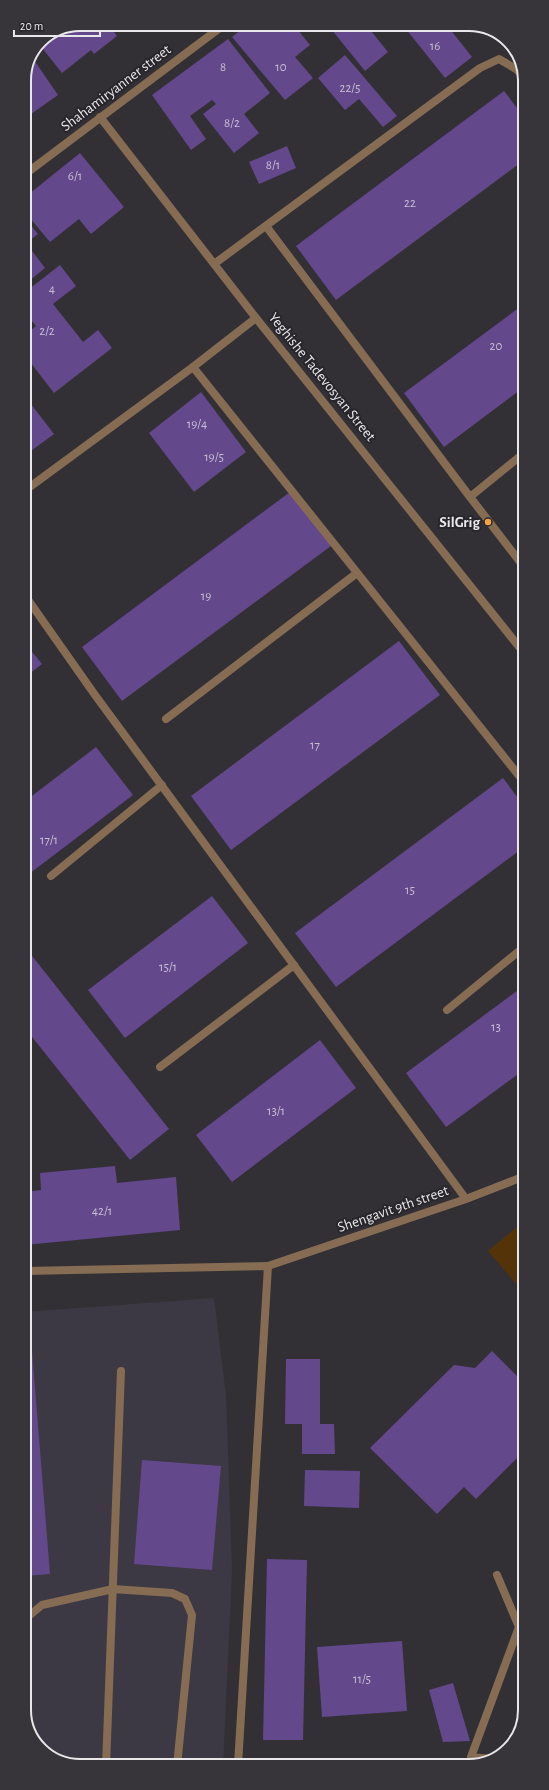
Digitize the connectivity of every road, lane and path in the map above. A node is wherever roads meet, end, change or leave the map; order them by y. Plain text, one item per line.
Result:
1 (215, 31) edge
2 (517, 70) edge
3 (100, 118) junction
4 (31, 170) edge
5 (266, 226) junction
6 (214, 264) junction
7 (256, 318) junction
8 (193, 368) junction
9 (518, 458) edge
10 (31, 486) edge
11 (470, 497) junction
12 (518, 559) edge
13 (357, 573) junction
14 (31, 604) edge
15 (518, 646) edge
16 (166, 719) dead end
17 (518, 774) edge
18 (162, 785) junction
19 (51, 876) dead end
20 (518, 952) edge
21 (294, 965) junction
22 (447, 1010) dead end
23 (160, 1067) dead end
24 (518, 1179) edge
25 (466, 1200) junction
26 (268, 1266) junction
27 (31, 1271) edge
28 (121, 1371) dead end
29 (498, 1575) dead end
30 (113, 1589) junction
31 (31, 1614) edge
32 (518, 1625) edge
33 (518, 1630) edge
34 (479, 1758) edge
35 (106, 1759) edge
36 (178, 1759) edge
37 (238, 1759) edge

1 - 3 street, Shahamiryanner street
2 - 5 street
3 - 4 street, Shahamiryanner street
3 - 6 street, Yeghishe Tadevosyan Street
5 - 6 street
5 - 11 street
6 - 7 street, Yeghishe Tadevosyan Street
7 - 8 street
7 - 15 street, Yeghishe Tadevosyan Street
8 - 10 street
8 - 13 street
9 - 11 street
11 - 12 street
13 - 16 street
13 - 17 street
14 - 18 street
18 - 19 street
18 - 21 street
20 - 22 street
21 - 23 street
21 - 25 street
24 - 25 street, Shengavit 9th street
25 - 26 street, Shengavit 9th street
26 - 27 street, Shengavit 9th street
26 - 37 street
28 - 30 street
29 - 32 street
30 - 31 street
30 - 35 street
30 - 36 street
33 - 34 street

